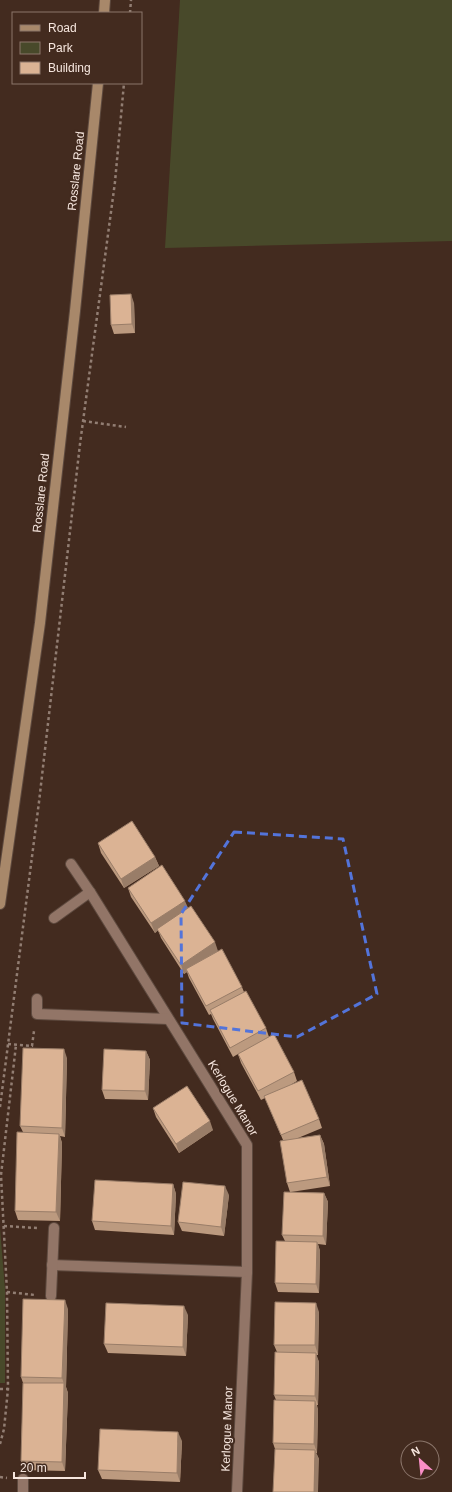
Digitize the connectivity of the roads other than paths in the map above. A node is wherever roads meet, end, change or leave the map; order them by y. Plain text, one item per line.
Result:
1 (105, 0) edge
2 (104, 12) edge
3 (98, 84) edge
4 (71, 864) dead end
5 (90, 892) junction
6 (0, 904) edge
7 (54, 918) dead end
8 (37, 999) dead end
9 (168, 1018) junction
10 (54, 1228) road end
11 (52, 1265) junction
12 (247, 1272) junction
13 (51, 1296) road end
14 (23, 1479) dead end
15 (23, 1492) edge
16 (237, 1492) edge

1 - 2 main road
3 - 6 main road, Rosslare Road
4 - 5 street, Kerlogue Manor
5 - 7 street
5 - 9 street, Kerlogue Manor
8 - 9 street
9 - 12 street, Kerlogue Manor
10 - 11 street
11 - 12 street
11 - 13 street
12 - 16 street, Kerlogue Manor
14 - 15 street

